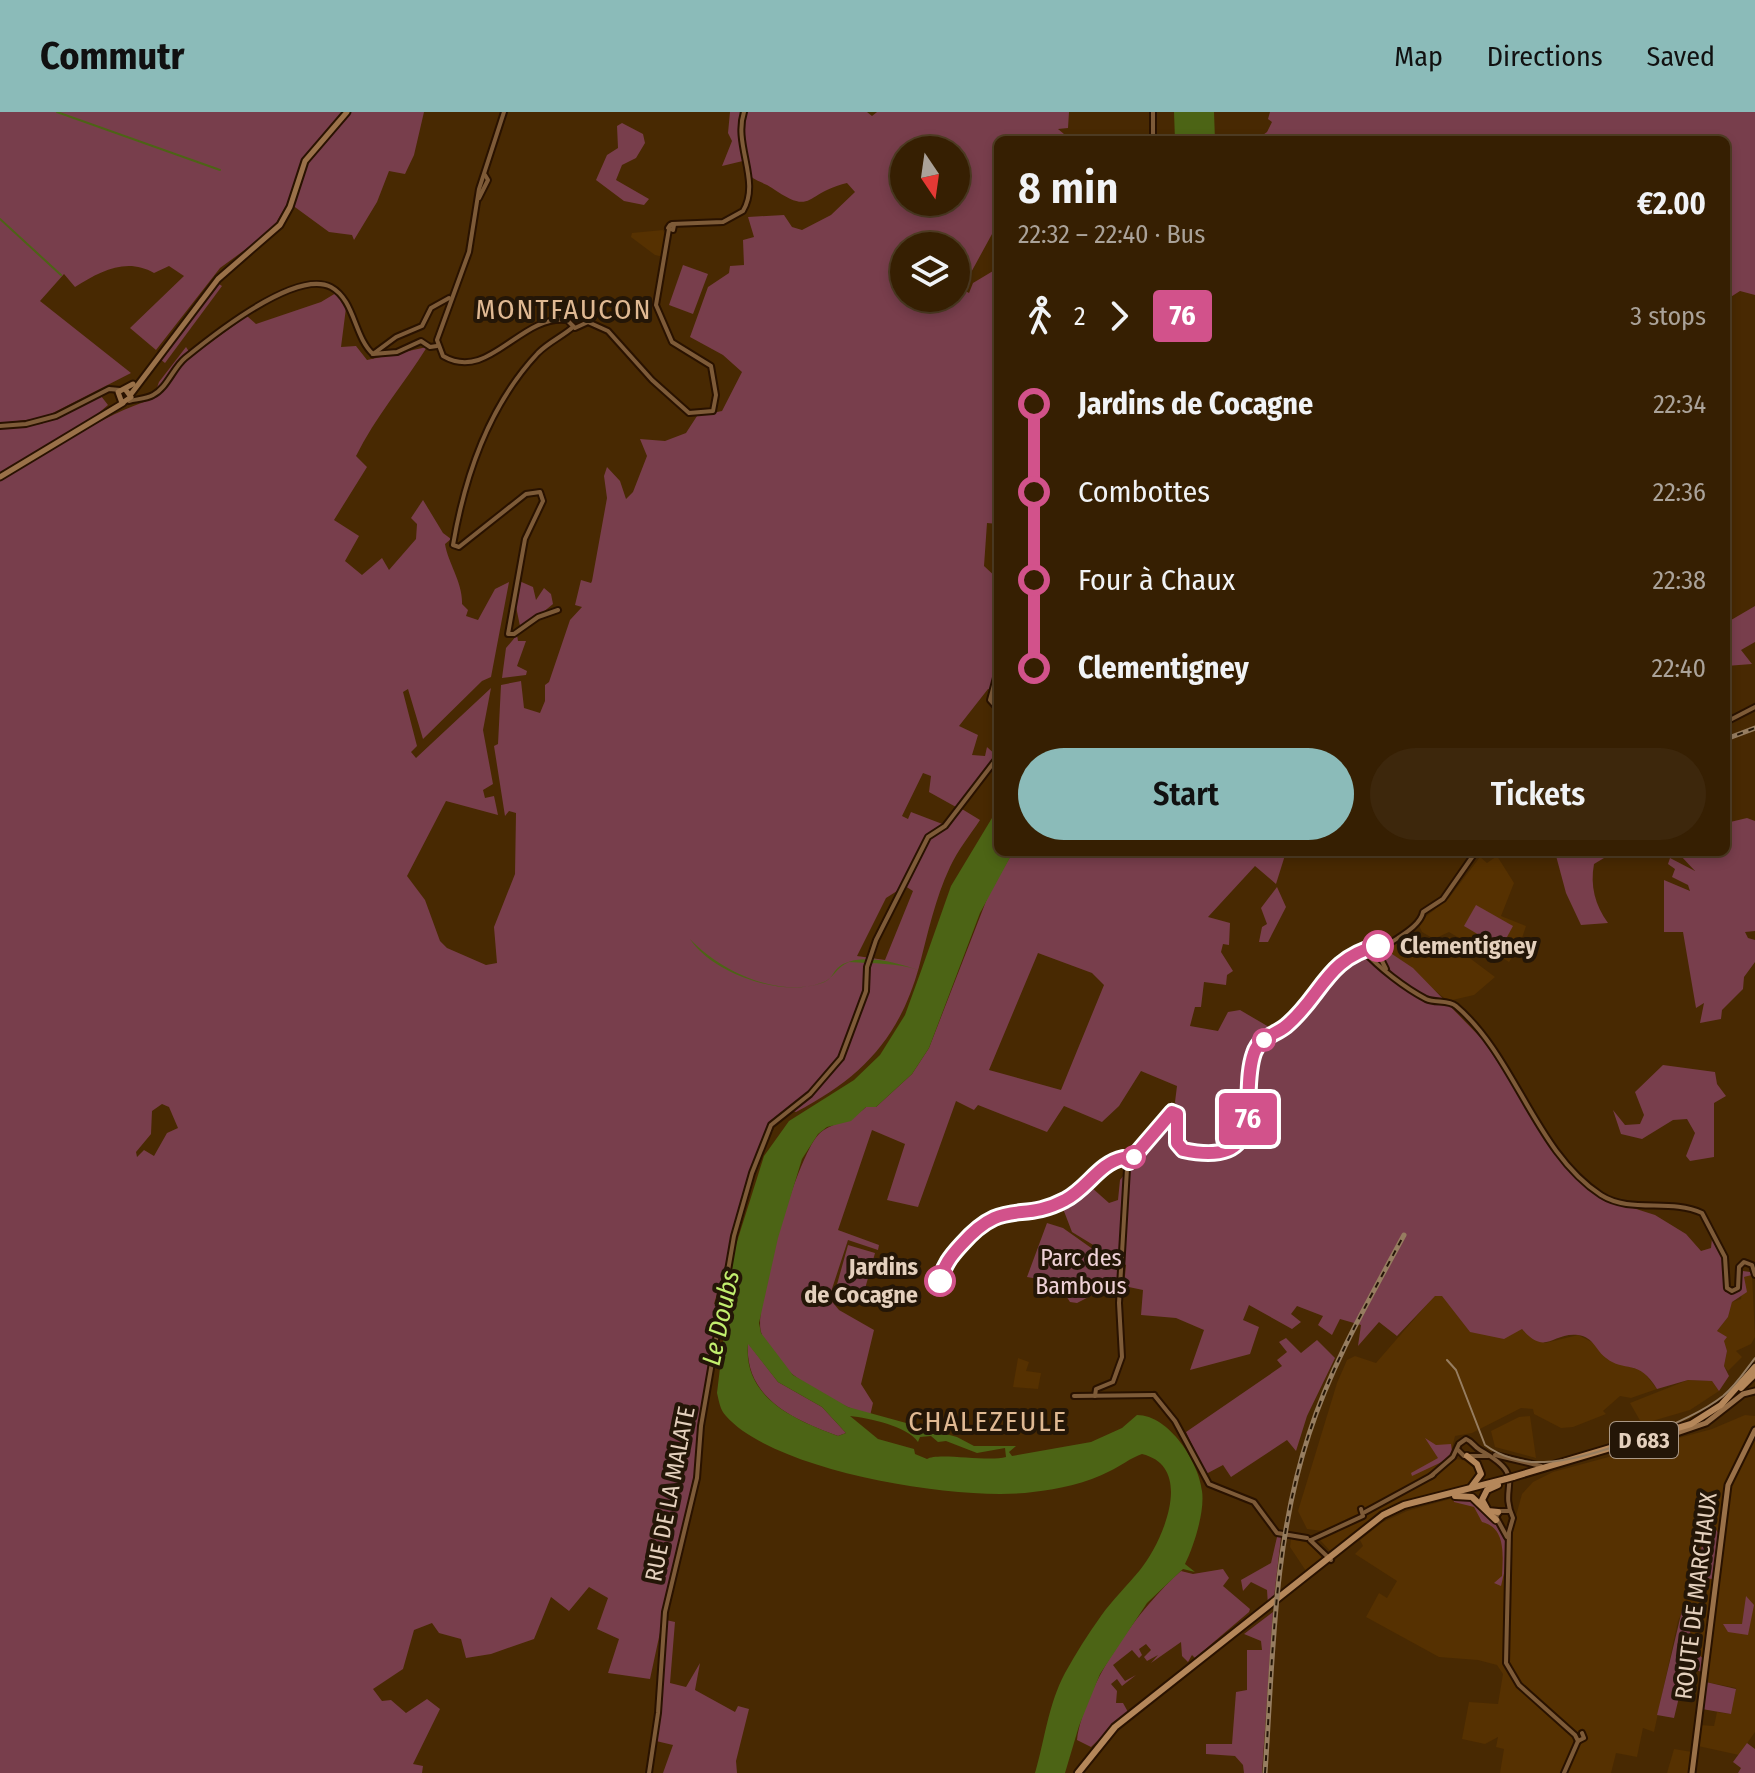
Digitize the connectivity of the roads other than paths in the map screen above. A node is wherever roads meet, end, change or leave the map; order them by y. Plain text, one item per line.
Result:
1 (347, 112) edge
2 (504, 112) edge
3 (744, 112) edge
4 (1153, 112) edge
5 (1153, 136) edge
6 (450, 298) junction
7 (436, 305) junction
8 (447, 309) junction
9 (574, 327) junction
10 (437, 346) junction
11 (373, 354) junction
12 (124, 396) junction
13 (0, 426) edge
14 (0, 477) edge
15 (558, 610) dead end
16 (994, 685) edge
17 (994, 704) edge
18 (1755, 707) edge
19 (1730, 720) edge
20 (994, 762) edge
21 (1473, 856) edge
22 (1382, 945) junction
23 (1363, 950) junction
24 (1386, 970) junction
25 (1755, 1275) edge
26 (1755, 1370) edge
27 (1755, 1391) edge
28 (1074, 1396) dead end
29 (1095, 1396) junction
30 (1755, 1430) edge
31 (1668, 1436) junction
32 (1475, 1446) junction
33 (1458, 1450) junction
34 (1487, 1453) junction
35 (1468, 1456) junction
36 (1501, 1462) junction
37 (1567, 1462) junction
38 (1431, 1476) junction
39 (1510, 1480) junction
40 (1458, 1491) junction
41 (1444, 1498) junction
42 (1504, 1511) junction
43 (1496, 1520) junction
44 (1510, 1525) junction
45 (1502, 1527) junction
46 (1311, 1537) junction
47 (1509, 1547) junction
48 (1329, 1558) junction
49 (1182, 1676) junction
50 (1170, 1688) junction
51 (1134, 1712) junction
52 (1117, 1730) junction
53 (649, 1773) edge
54 (1079, 1773) edge
55 (1564, 1773) edge
56 (1692, 1773) edge

1 - 12 main road
2 - 6 street
3 - 9 street
4 - 5 street
6 - 7 street
6 - 8 street
7 - 8 street
7 - 11 street
8 - 10 street
9 - 10 street
9 - 15 street
10 - 11 street
11 - 12 street
12 - 13 street
12 - 14 main road
16 - 17 street
18 - 19 street
20 - 53 street, RUE DE LA MALATE
21 - 22 street
22 - 23 street
22 - 24 street
23 - 24 street
23 - 29 street
24 - 25 street
26 - 31 main road
26 - 37 main road, D 683
27 - 31 main road, D 683
28 - 29 street
29 - 46 street
30 - 56 main road, ROUTE DE MARCHAUX
31 - 39 main road, D 683
32 - 33 street
32 - 34 street
32 - 35 street
33 - 35 street
33 - 38 street
34 - 36 street
34 - 37 street
35 - 36 street
35 - 38 street
35 - 40 main road
36 - 42 street
37 - 39 main road, D 683
38 - 46 street
39 - 40 main road, D 683
39 - 41 main road, D 683
39 - 42 main road
40 - 48 main road, D 683
41 - 43 main road
41 - 48 main road, D 683
42 - 43 street
42 - 44 street
43 - 45 street
44 - 45 street
44 - 47 street
45 - 47 street
46 - 48 street
46 - 48 street
47 - 55 street
48 - 49 main road, D 683
48 - 50 main road, D 683
49 - 50 main road
49 - 51 main road, D 683
50 - 52 main road, D 683
51 - 52 main road
51 - 54 main road, D 683
52 - 54 main road, D 683

